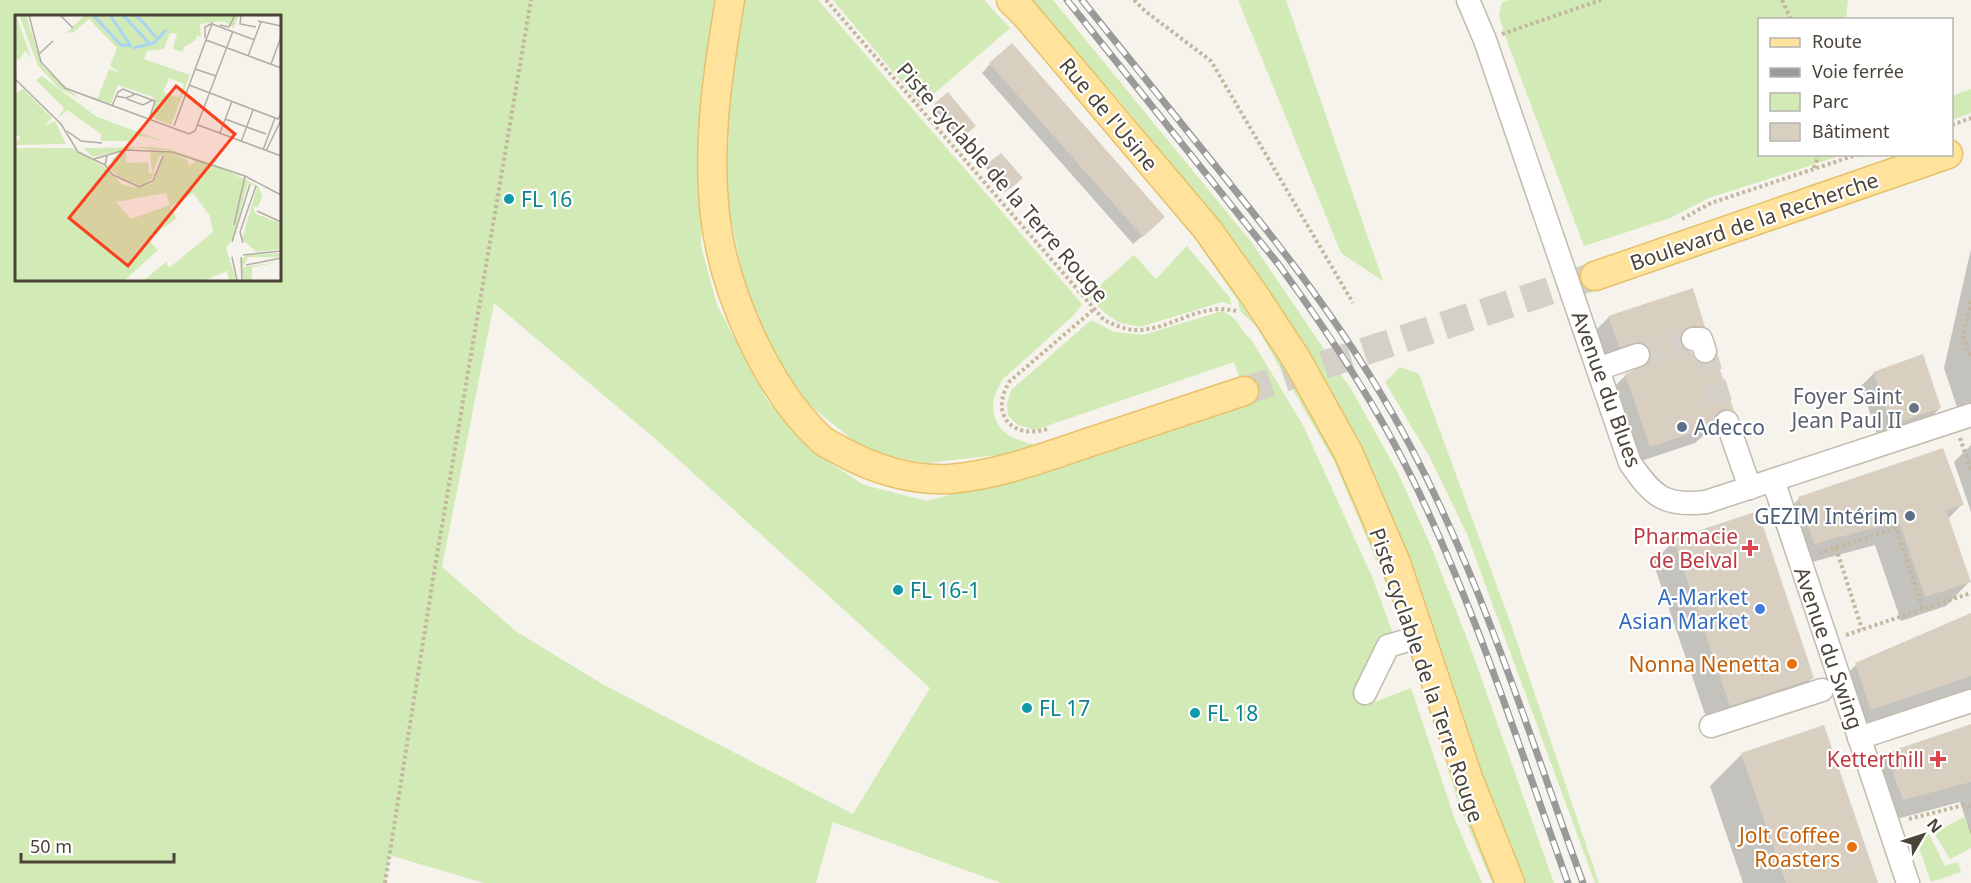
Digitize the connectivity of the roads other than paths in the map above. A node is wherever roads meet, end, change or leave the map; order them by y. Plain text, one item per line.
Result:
1 (730, 0) edge
2 (1011, 0) edge
3 (1474, 2) edge
4 (1971, 147) edge
5 (1953, 153) edge
6 (1944, 156) edge
7 (1595, 276) tunnel mouth
8 (1638, 356) tunnel mouth
9 (1598, 369) junction
10 (1244, 390) tunnel mouth
11 (1963, 418) edge
12 (1727, 422) tunnel mouth
13 (1773, 480) junction
14 (1750, 488) junction
15 (1422, 636) junction
16 (1822, 690) dead end
17 (1365, 693) dead end
18 (1971, 701) edge
19 (1711, 726) dead end
20 (1859, 738) junction
21 (1510, 883) edge
22 (1908, 883) edge

1 - 10 main road
2 - 15 main road, Rue de l'Usine
3 - 9 street, Avenue du Blues
4 - 5 main road, Boulevard de la Recherche
6 - 7 main road, Boulevard de la Recherche
8 - 9 street
9 - 14 street, Avenue du Blues
11 - 13 street, Avenue du Blues
12 - 14 street
13 - 14 street, Avenue du Blues
13 - 20 street, Avenue du Swing
15 - 17 street
15 - 21 main road, Rue de l'Usine
16 - 19 street, Avenue du Swing
18 - 20 street
20 - 22 street, Avenue du Swing

